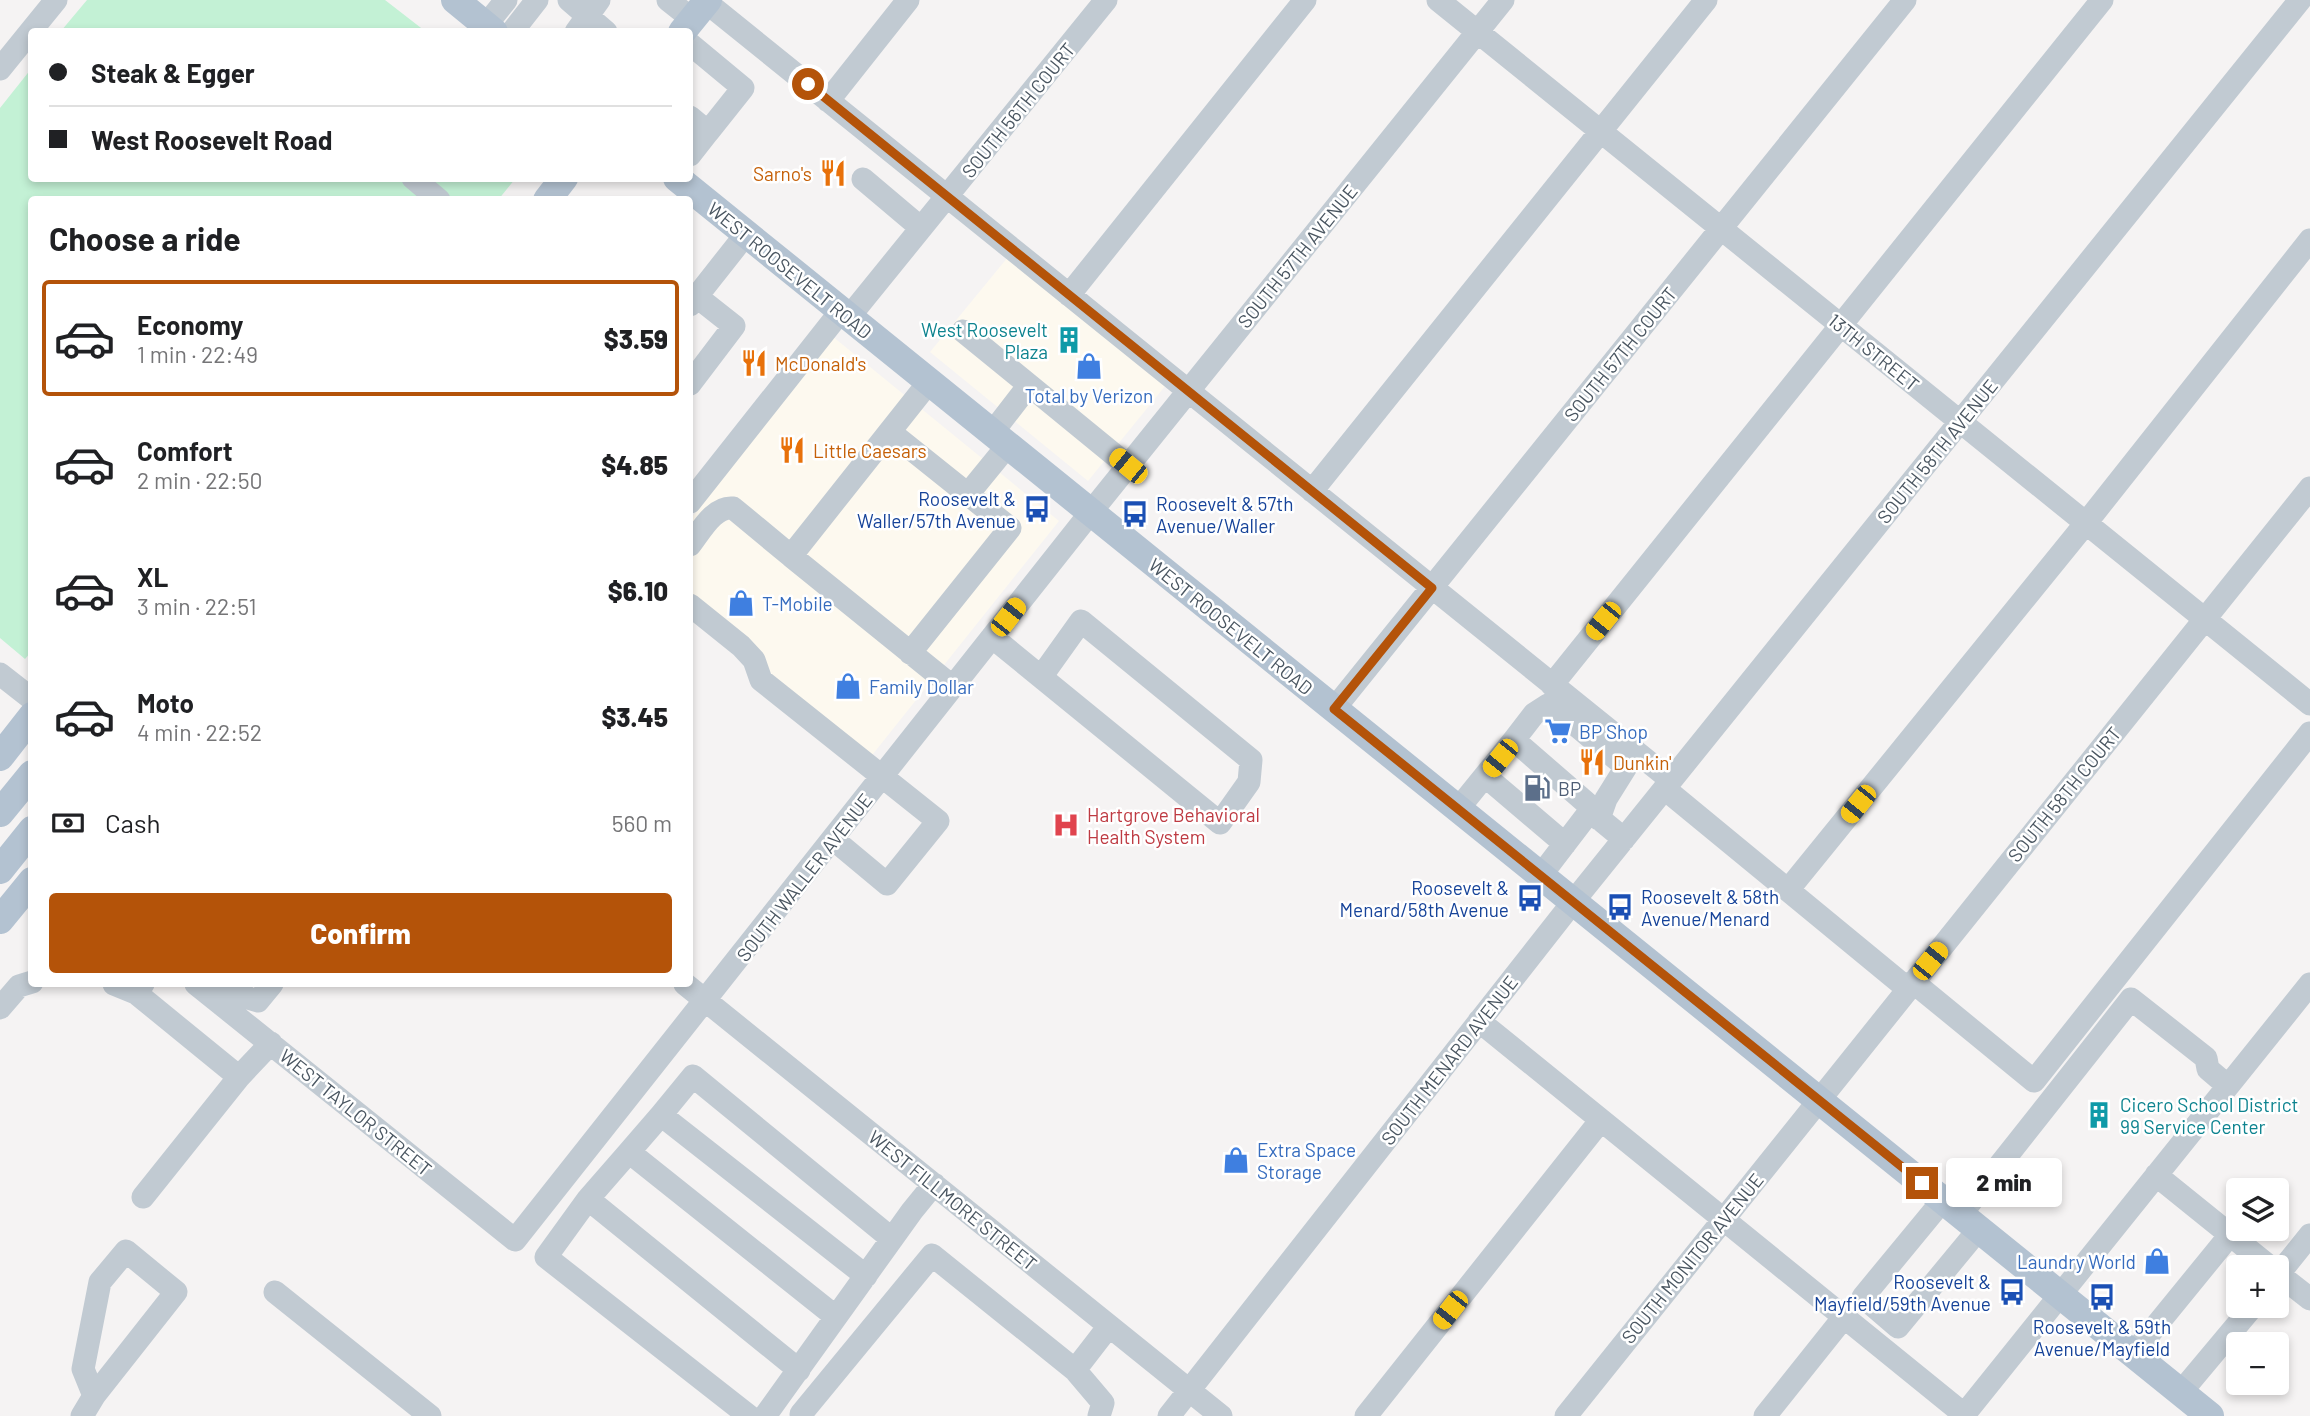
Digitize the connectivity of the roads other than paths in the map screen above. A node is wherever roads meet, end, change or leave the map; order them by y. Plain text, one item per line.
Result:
1 (56, 0) edge
2 (455, 0) edge
3 (506, 0) edge
4 (537, 0) edge
5 (569, 0) edge
6 (668, 0) edge
7 (908, 0) edge
8 (1106, 0) edge
9 (1305, 0) edge
10 (1438, 0) edge
11 (1503, 0) edge
12 (1706, 0) edge
13 (1905, 0) edge
14 (2102, 0) edge
15 (2300, 0) edge
16 (587, 16) edge
17 (696, 19) edge
18 (33, 28) edge
19 (496, 28) edge
20 (497, 28) edge
21 (498, 28) edge
22 (601, 28) edge
23 (1477, 32) junction
24 (28, 34) edge
25 (0, 69) edge
26 (828, 101) junction
27 (693, 119) edge
28 (709, 132) junction
29 (1601, 132) junction
30 (693, 151) edge
31 (863, 179) dead end
32 (418, 182) edge
33 (561, 182) edge
34 (682, 182) edge
35 (434, 196) edge
36 (550, 196) edge
37 (947, 197) junction
38 (921, 229) junction
39 (1721, 229) junction
40 (746, 234) junction
41 (2310, 240) edge
42 (1069, 295) junction
43 (693, 300) edge
44 (841, 311) junction
45 (1840, 326) junction
46 (963, 331) dead end
47 (693, 380) edge
48 (929, 382) junction
49 (1029, 385) junction
50 (1188, 391) junction
51 (1960, 422) junction
52 (890, 432) junction
53 (1000, 439) junction
54 (1128, 466) junction
55 (693, 476) edge
56 (2310, 488) edge
57 (1312, 491) junction
58 (968, 494) junction
59 (693, 498) edge
60 (1091, 512) junction
61 (2086, 523) junction
62 (693, 541) edge
63 (791, 556) junction
64 (1432, 588) junction
65 (693, 607) edge
66 (2205, 620) junction
67 (992, 638) junction
68 (910, 653) junction
69 (0, 674) edge
70 (1041, 677) junction
71 (1552, 685) junction
72 (953, 687) junction
73 (28, 696) edge
74 (2310, 704) edge
75 (1334, 709) junction
76 (28, 721) edge
77 (2310, 733) edge
78 (1514, 740) junction
79 (0, 757) edge
80 (1485, 776) junction
81 (882, 777) junction
82 (28, 779) edge
83 (1668, 784) junction
84 (1458, 809) junction
85 (0, 813) edge
86 (1594, 815) junction
87 (28, 835) edge
88 (833, 839) junction
89 (1624, 839) junction
90 (1565, 844) junction
91 (0, 870) edge
92 (1541, 875) junction
93 (28, 886) edge
94 (1788, 890) junction
95 (1573, 902) junction
96 (0, 920) edge
97 (28, 983) edge
98 (2310, 984) edge
99 (1911, 985) junction
100 (200, 987) edge
101 (233, 987) edge
102 (270, 987) edge
103 (689, 987) edge
104 (139, 988) edge
105 (706, 1000) junction
106 (0, 1008) edge
107 (1479, 1021) junction
108 (271, 1043) junction
109 (239, 1077) junction
110 (2228, 1086) junction
111 (1819, 1100) junction
112 (662, 1115) junction
113 (1601, 1120) junction
114 (629, 1152) junction
115 (2156, 1175) junction
116 (934, 1184) junction
117 (144, 1197) dead end
118 (588, 1199) junction
119 (1961, 1214) junction
120 (1723, 1219) junction
121 (2226, 1232) edge
122 (2310, 1235) edge
123 (892, 1239) junction
124 (515, 1240) joint
125 (2226, 1240) edge
126 (2237, 1241) edge
127 (2254, 1255) edge
128 (2289, 1257) edge
129 (866, 1276) junction
130 (2289, 1283) edge
131 (275, 1292) dead end
132 (2060, 1294) junction
133 (2310, 1299) edge
134 (836, 1317) junction
135 (1844, 1317) junction
136 (2243, 1318) edge
137 (1109, 1326) junction
138 (1898, 1327) junction
139 (1882, 1348) junction
140 (2133, 1354) junction
141 (799, 1370) junction
142 (1075, 1370) junction
143 (1189, 1390) junction
144 (2180, 1392) junction
145 (94, 1396) junction
146 (801, 1414) dead end
147 (1964, 1415) edge
148 (82, 1416) edge
149 (430, 1416) edge
150 (749, 1416) edge
151 (765, 1416) edge
152 (1099, 1416) edge
153 (1168, 1416) edge
154 (1221, 1416) edge
155 (1366, 1416) edge
156 (1566, 1416) edge
157 (1765, 1416) edge
158 (2210, 1416) edge

1 - 18 street
2 - 19 main road
3 - 20 street
4 - 21 street
5 - 16 street
6 - 17 street
7 - 26 street
8 - 37 street, SOUTH 56TH COURT
9 - 42 street
10 - 23 street, 13TH STREET
11 - 23 street, SOUTH 57TH AVENUE
12 - 29 street
13 - 39 street, SOUTH 57TH COURT
14 - 45 street
15 - 51 street, SOUTH 58TH AVENUE
16 - 22 street
17 - 26 street
17 - 28 street
23 - 29 street, 13TH STREET
23 - 50 street, SOUTH 57TH AVENUE
24 - 25 street
26 - 37 street
27 - 28 street
28 - 30 street
29 - 39 street, 13TH STREET
29 - 57 street
31 - 38 street
32 - 35 street
33 - 36 main road
34 - 40 main road, WEST ROOSEVELT ROAD
37 - 38 street, SOUTH 56TH COURT
37 - 42 street
38 - 44 street, SOUTH 56TH COURT
39 - 45 street, 13TH STREET
39 - 64 street, SOUTH 57TH COURT
40 - 43 street
40 - 44 main road, WEST ROOSEVELT ROAD
41 - 61 street
42 - 50 street
43 - 47 street
44 - 48 main road, WEST ROOSEVELT ROAD
44 - 55 street
44 - 59 street
45 - 51 street, 13TH STREET
45 - 71 street
46 - 49 street
48 - 52 street
48 - 53 main road, WEST ROOSEVELT ROAD
49 - 53 street
49 - 54 street
50 - 54 street, SOUTH 57TH AVENUE
50 - 57 street
51 - 61 street, 13TH STREET
51 - 83 street, SOUTH 58TH AVENUE
52 - 58 street
52 - 63 street
53 - 58 street
53 - 60 main road, WEST ROOSEVELT ROAD
54 - 60 street, SOUTH 57TH AVENUE
56 - 66 street, SOUTH 58TH COURT
57 - 64 street
58 - 68 street
60 - 67 street, SOUTH WALLER AVENUE
60 - 75 main road, WEST ROOSEVELT ROAD
61 - 66 street, 13TH STREET
61 - 94 street
62 - 63 street
63 - 68 street
64 - 71 street
64 - 75 street, SOUTH 57TH COURT
65 - 81 street
66 - 74 street, 13TH STREET
66 - 99 street, SOUTH 58TH COURT
67 - 70 street
67 - 72 street, SOUTH WALLER AVENUE
68 - 72 street
69 - 73 street
70 - 70 street
71 - 83 street
72 - 81 street, SOUTH WALLER AVENUE
75 - 84 main road, WEST ROOSEVELT ROAD
76 - 79 main road
77 - 99 street
78 - 80 street
78 - 86 street
78 - 86 street
80 - 84 street
80 - 90 street
81 - 88 street, SOUTH WALLER AVENUE
81 - 88 street
82 - 85 main road
83 - 89 street, SOUTH 58TH AVENUE
83 - 94 street
84 - 92 main road, WEST ROOSEVELT ROAD
86 - 89 street
86 - 90 street
87 - 91 main road
88 - 105 street, SOUTH WALLER AVENUE
89 - 95 street, SOUTH 58TH AVENUE
90 - 92 street
92 - 95 main road, WEST ROOSEVELT ROAD
93 - 96 main road
94 - 99 street
95 - 107 street, SOUTH MENARD AVENUE
95 - 111 main road, WEST ROOSEVELT ROAD
97 - 106 street
98 - 110 street
99 - 111 street, SOUTH 58TH COURT
100 - 108 street, WEST TAYLOR STREET
101 - 102 street
103 - 105 street, WEST FILLMORE STREET
104 - 109 street
105 - 116 street, WEST FILLMORE STREET
105 - 124 street, SOUTH WALLER AVENUE
107 - 113 street
107 - 143 street, SOUTH MENARD AVENUE
108 - 109 street
108 - 124 street, WEST TAYLOR STREET
109 - 117 street
110 - 115 street
110 - 119 street
111 - 119 main road, WEST ROOSEVELT ROAD
111 - 120 street, SOUTH MONITOR AVENUE
112 - 114 street
112 - 123 street
112 - 129 street
113 - 120 street
113 - 155 street
114 - 118 street
114 - 134 street
115 - 121 street
115 - 132 street
116 - 123 street
116 - 137 street, WEST FILLMORE STREET
118 - 141 street
118 - 150 street
119 - 132 main road, WEST ROOSEVELT ROAD
119 - 138 street
119 - 138 street
120 - 135 street
120 - 156 street, SOUTH MONITOR AVENUE
122 - 128 street
123 - 129 street
125 - 140 street
126 - 127 street
129 - 134 street
130 - 133 street
131 - 149 street
132 - 140 main road, WEST ROOSEVELT ROAD
132 - 147 street
134 - 141 street
135 - 139 street
135 - 157 street
136 - 144 street
137 - 142 street
137 - 143 street, WEST FILLMORE STREET
138 - 139 street
139 - 147 street
140 - 144 main road, WEST ROOSEVELT ROAD
141 - 151 street
142 - 146 street
142 - 152 street
143 - 153 street, SOUTH MENARD AVENUE
143 - 154 street, WEST FILLMORE STREET
144 - 158 main road, WEST ROOSEVELT ROAD
145 - 145 street
145 - 148 street

